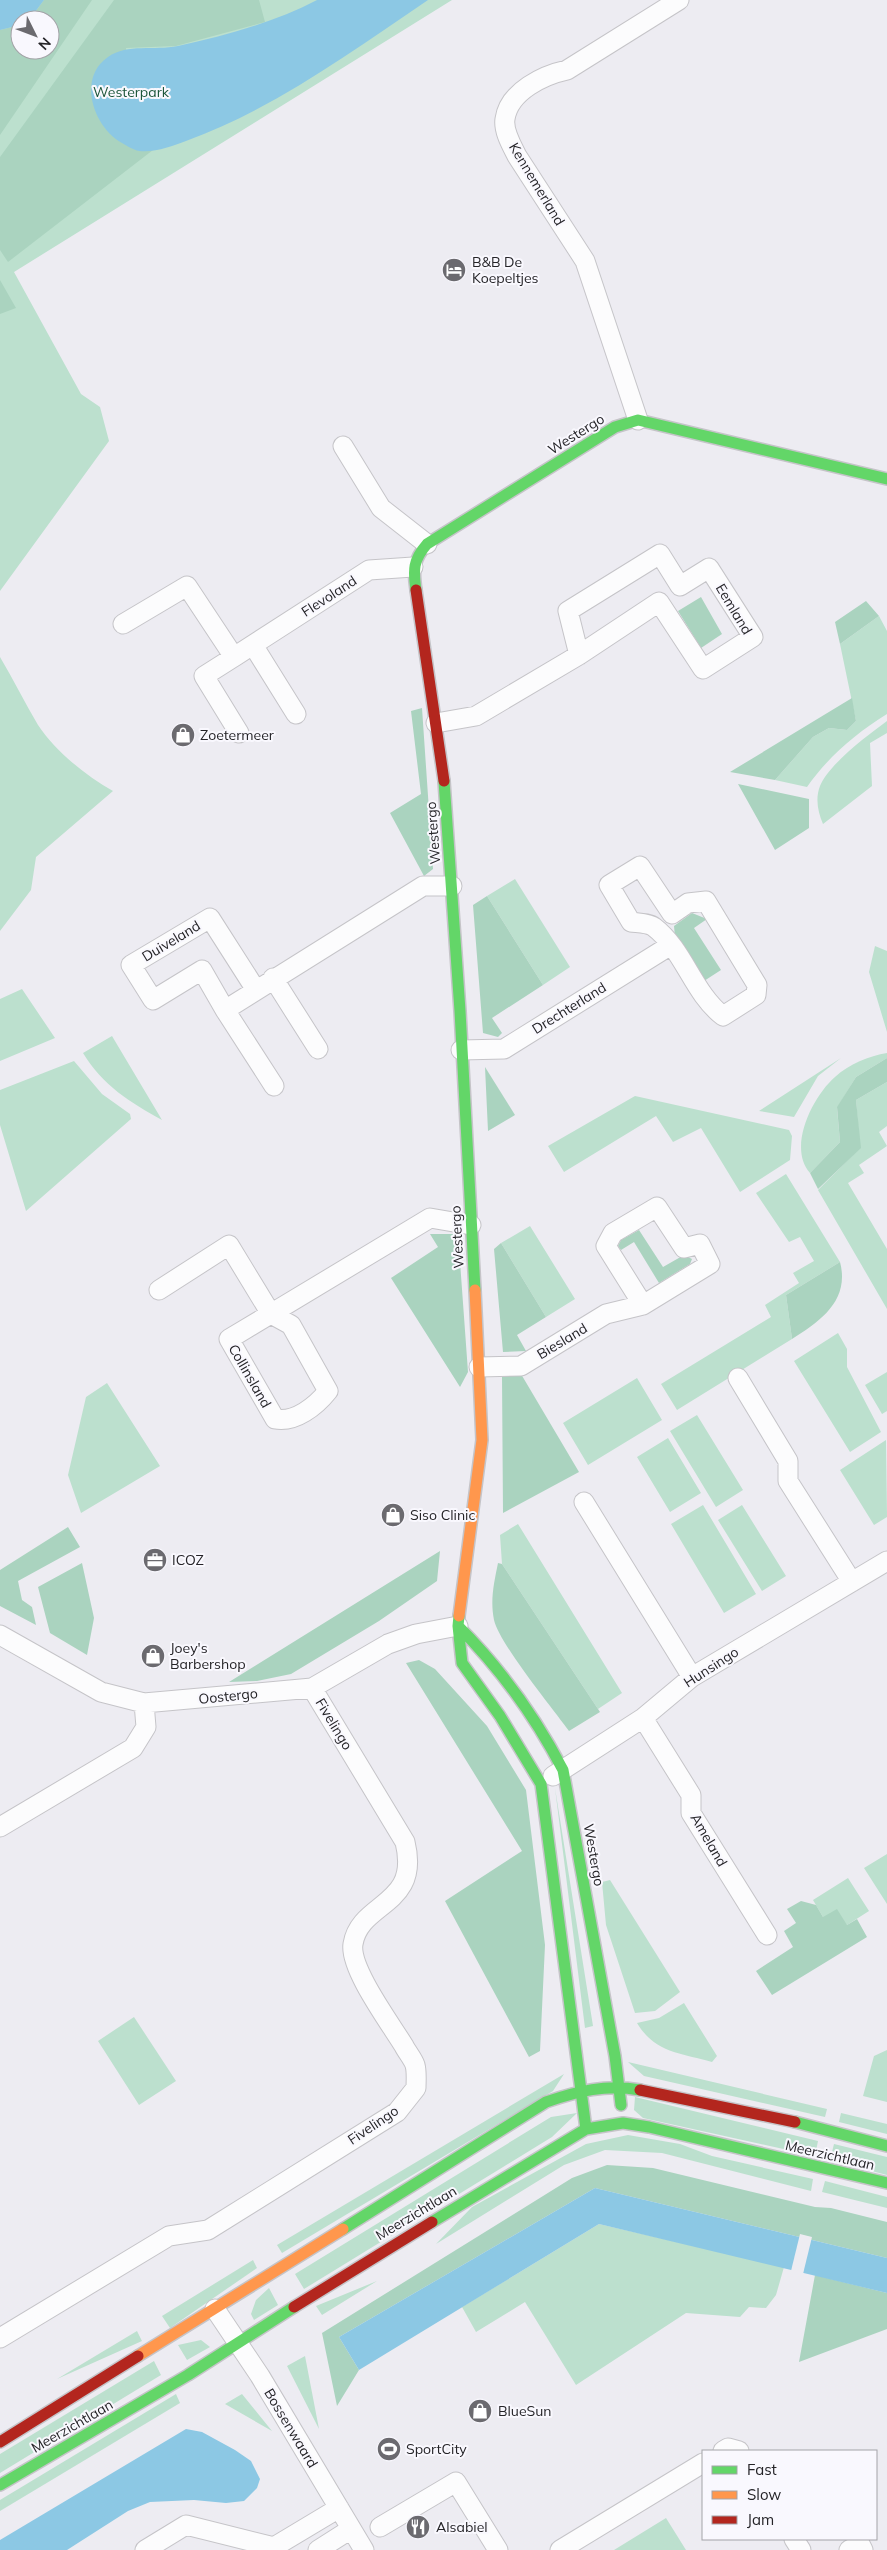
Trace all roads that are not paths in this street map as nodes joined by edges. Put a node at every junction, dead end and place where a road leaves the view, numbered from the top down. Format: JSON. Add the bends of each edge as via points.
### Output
{"nodes":[{"id":1,"x":679,"y":0,"type":"edge"},
{"id":2,"x":638,"y":420,"type":"junction"},
{"id":3,"x":343,"y":446,"type":"dead end"},
{"id":4,"x":887,"y":479,"type":"edge"},
{"id":5,"x":427,"y":544,"type":"junction"},
{"id":6,"x":413,"y":567,"type":"junction"},
{"id":7,"x":680,"y":586,"type":"junction"},
{"id":8,"x":660,"y":602,"type":"junction"},
{"id":9,"x":123,"y":624,"type":"dead end"},
{"id":10,"x":253,"y":645,"type":"junction"},
{"id":11,"x":578,"y":656,"type":"junction"},
{"id":12,"x":234,"y":657,"type":"junction"},
{"id":13,"x":296,"y":714,"type":"dead end"},
{"id":14,"x":436,"y":723,"type":"junction"},
{"id":15,"x":239,"y":734,"type":"dead end"},
{"id":16,"x":452,"y":886,"type":"junction"},
{"id":17,"x":672,"y":914,"type":"junction"},
{"id":18,"x":653,"y":926,"type":"junction"},
{"id":19,"x":671,"y":945,"type":"junction"},
{"id":20,"x":273,"y":978,"type":"junction"},
{"id":21,"x":256,"y":990,"type":"junction"},
{"id":22,"x":225,"y":1010,"type":"junction"},
{"id":23,"x":318,"y":1049,"type":"dead end"},
{"id":24,"x":461,"y":1050,"type":"junction"},
{"id":25,"x":274,"y":1086,"type":"dead end"},
{"id":26,"x":471,"y":1225,"type":"junction"},
{"id":27,"x":159,"y":1290,"type":"dead end"},
{"id":28,"x":643,"y":1305,"type":"junction"},
{"id":29,"x":271,"y":1314,"type":"junction"},
{"id":30,"x":479,"y":1367,"type":"junction"},
{"id":31,"x":738,"y":1378,"type":"dead end"},
{"id":32,"x":584,"y":1502,"type":"dead end"},
{"id":33,"x":887,"y":1561,"type":"edge"},
{"id":34,"x":852,"y":1582,"type":"junction"},
{"id":35,"x":458,"y":1626,"type":"junction"},
{"id":36,"x":0,"y":1635,"type":"edge"},
{"id":37,"x":692,"y":1677,"type":"junction"},
{"id":38,"x":312,"y":1688,"type":"junction"},
{"id":39,"x":144,"y":1703,"type":"junction"},
{"id":40,"x":643,"y":1718,"type":"junction"},
{"id":41,"x":563,"y":1770,"type":"junction"},
{"id":42,"x":541,"y":1784,"type":"junction"},
{"id":43,"x":0,"y":1827,"type":"edge"},
{"id":44,"x":767,"y":1935,"type":"dead end"},
{"id":45,"x":618,"y":2086,"type":"junction"},
{"id":46,"x":581,"y":2090,"type":"junction"},
{"id":47,"x":623,"y":2123,"type":"junction"},
{"id":48,"x":586,"y":2128,"type":"junction"},
{"id":49,"x":887,"y":2146,"type":"edge"},
{"id":50,"x":887,"y":2183,"type":"edge"},
{"id":51,"x":216,"y":2309,"type":"junction"},
{"id":52,"x":0,"y":2338,"type":"edge"},
{"id":53,"x":238,"y":2343,"type":"junction"},
{"id":54,"x":0,"y":2442,"type":"edge"},
{"id":55,"x":702,"y":2464,"type":"edge"},
{"id":56,"x":0,"y":2485,"type":"edge"},
{"id":57,"x":338,"y":2508,"type":"junction"},
{"id":58,"x":380,"y":2527,"type":"dead end"},
{"id":59,"x":351,"y":2529,"type":"junction"},
{"id":60,"x":145,"y":2550,"type":"edge"},
{"id":61,"x":318,"y":2550,"type":"edge"},
{"id":62,"x":364,"y":2550,"type":"edge"},
{"id":63,"x":498,"y":2550,"type":"edge"},
{"id":64,"x":560,"y":2550,"type":"edge"},
{"id":65,"x":850,"y":2550,"type":"edge"},
{"id":66,"x":863,"y":2550,"type":"edge"}],
"edges":[{"from":1,"to":2,"type":"street","name":"Kennemerland","via":[[567,70],[548,74],[528,86],[514,101],[505,118],[517,156],[585,261]]},
{"from":2,"to":4,"type":"street","name":"Westergo"},
{"from":2,"to":5,"type":"street","name":"Westergo","via":[[615,427]]},
{"from":3,"to":5,"type":"street","via":[[381,508]]},
{"from":5,"to":6,"type":"street","name":"Westergo"},
{"from":6,"to":10,"type":"street","name":"Flevoland","via":[[369,570]]},
{"from":6,"to":14,"type":"street","name":"Westergo"},
{"from":7,"to":8,"type":"street","name":"Eemland"},
{"from":7,"to":8,"type":"street","name":"Eemland","via":[[709,568],[753,637],[703,669]]},
{"from":7,"to":11,"type":"street","via":[[660,554],[568,611]]},
{"from":8,"to":11,"type":"street","name":"Eemland"},
{"from":9,"to":12,"type":"street","via":[[187,586]]},
{"from":10,"to":12,"type":"street","name":"Flevoland"},
{"from":10,"to":13,"type":"street"},
{"from":11,"to":14,"type":"street","name":"Eemland","via":[[476,716]]},
{"from":12,"to":15,"type":"street","name":"Flevoland","via":[[204,676]]},
{"from":14,"to":16,"type":"street","name":"Westergo"},
{"from":16,"to":20,"type":"street","via":[[422,886]]},
{"from":16,"to":24,"type":"street","name":"Westergo"},
{"from":17,"to":18,"type":"street"},
{"from":17,"to":18,"type":"street","via":[[640,866],[609,885],[631,922]]},
{"from":17,"to":19,"type":"street","via":[[688,903],[706,901],[757,985],[756,995],[723,1016],[710,1006]]},
{"from":18,"to":19,"type":"street"},
{"from":19,"to":24,"type":"street","name":"Drechterland","via":[[504,1049]]},
{"from":20,"to":21,"type":"street"},
{"from":20,"to":23,"type":"street"},
{"from":21,"to":22,"type":"street"},
{"from":21,"to":22,"type":"street","name":"Duiveland","via":[[210,918],[131,965],[153,1000],[202,970]]},
{"from":22,"to":25,"type":"street","name":"Duiveland"},
{"from":24,"to":26,"type":"street","name":"Westergo"},
{"from":26,"to":29,"type":"street","name":"Collinsland","via":[[430,1218]]},
{"from":26,"to":30,"type":"street","name":"Westergo"},
{"from":27,"to":29,"type":"street","name":"Collinsland","via":[[229,1245]]},
{"from":28,"to":28,"type":"street","name":"Biesland","via":[[710,1264],[700,1244],[684,1248],[656,1207],[613,1233],[606,1246]]},
{"from":28,"to":30,"type":"street","name":"Biesland","via":[[606,1314],[521,1366]]},
{"from":29,"to":29,"type":"street","name":"Collinsland","via":[[228,1339],[275,1419],[285,1421],[318,1404],[328,1391],[291,1325]]},
{"from":30,"to":35,"type":"street","name":"Westergo","via":[[482,1440]]},
{"from":31,"to":34,"type":"street","via":[[788,1461],[788,1481]]},
{"from":32,"to":37,"type":"street"},
{"from":33,"to":34,"type":"street","name":"Hunsingo"},
{"from":34,"to":37,"type":"street","name":"Hunsingo"},
{"from":35,"to":38,"type":"street","name":"Oostergo","via":[[416,1634],[388,1644]]},
{"from":35,"to":41,"type":"street","name":"Westergo","via":[[485,1652],[523,1702],[545,1734]]},
{"from":35,"to":42,"type":"street","name":"Westergo","via":[[462,1663],[500,1716]]},
{"from":36,"to":39,"type":"street","name":"Oostergo","via":[[101,1692]]},
{"from":37,"to":40,"type":"street","name":"Hunsingo"},
{"from":38,"to":39,"type":"street","name":"Oostergo"},
{"from":38,"to":52,"type":"street","name":"Fivelingo","via":[[405,1842],[410,1860],[406,1880],[390,1900],[362,1924],[353,1944],[358,1970],[415,2065],[416,2088],[397,2112],[208,2230],[169,2236]]},
{"from":39,"to":43,"type":"street","via":[[146,1727],[133,1748]]},
{"from":40,"to":41,"type":"street","name":"Hunsingo"},
{"from":40,"to":44,"type":"street","name":"Ameland","via":[[691,1795],[691,1813]]},
{"from":41,"to":42,"type":"street","name":"Hunsingo"},
{"from":41,"to":45,"type":"street","name":"Westergo"},
{"from":42,"to":46,"type":"street","name":"Westergo"},
{"from":45,"to":46,"type":"street","name":"Meerzichtlaan"},
{"from":45,"to":47,"type":"street","name":"Westergo"},
{"from":45,"to":49,"type":"street","name":"Meerzichtlaan","via":[[801,2123]]},
{"from":46,"to":48,"type":"street","name":"Westergo"},
{"from":46,"to":51,"type":"street","name":"Meerzichtlaan","via":[[546,2102]]},
{"from":47,"to":48,"type":"street","name":"Meerzichtlaan"},
{"from":47,"to":50,"type":"street","name":"Meerzichtlaan"},
{"from":48,"to":53,"type":"street","name":"Meerzichtlaan"},
{"from":51,"to":53,"type":"street","name":"Bossenwaard"},
{"from":51,"to":54,"type":"street","name":"Meerzichtlaan"},
{"from":53,"to":56,"type":"street","name":"Meerzichtlaan"},
{"from":53,"to":57,"type":"street","name":"Bossenwaard"},
{"from":55,"to":64,"type":"street"},
{"from":57,"to":59,"type":"street","name":"Bossenwaard"},
{"from":57,"to":60,"type":"street","via":[[274,2547],[186,2525]]},
{"from":58,"to":63,"type":"street","via":[[456,2482]]},
{"from":59,"to":61,"type":"street"},
{"from":59,"to":62,"type":"street","name":"Bossenwaard"},
{"from":65,"to":66,"type":"street","via":[[860,2544]]}]}
